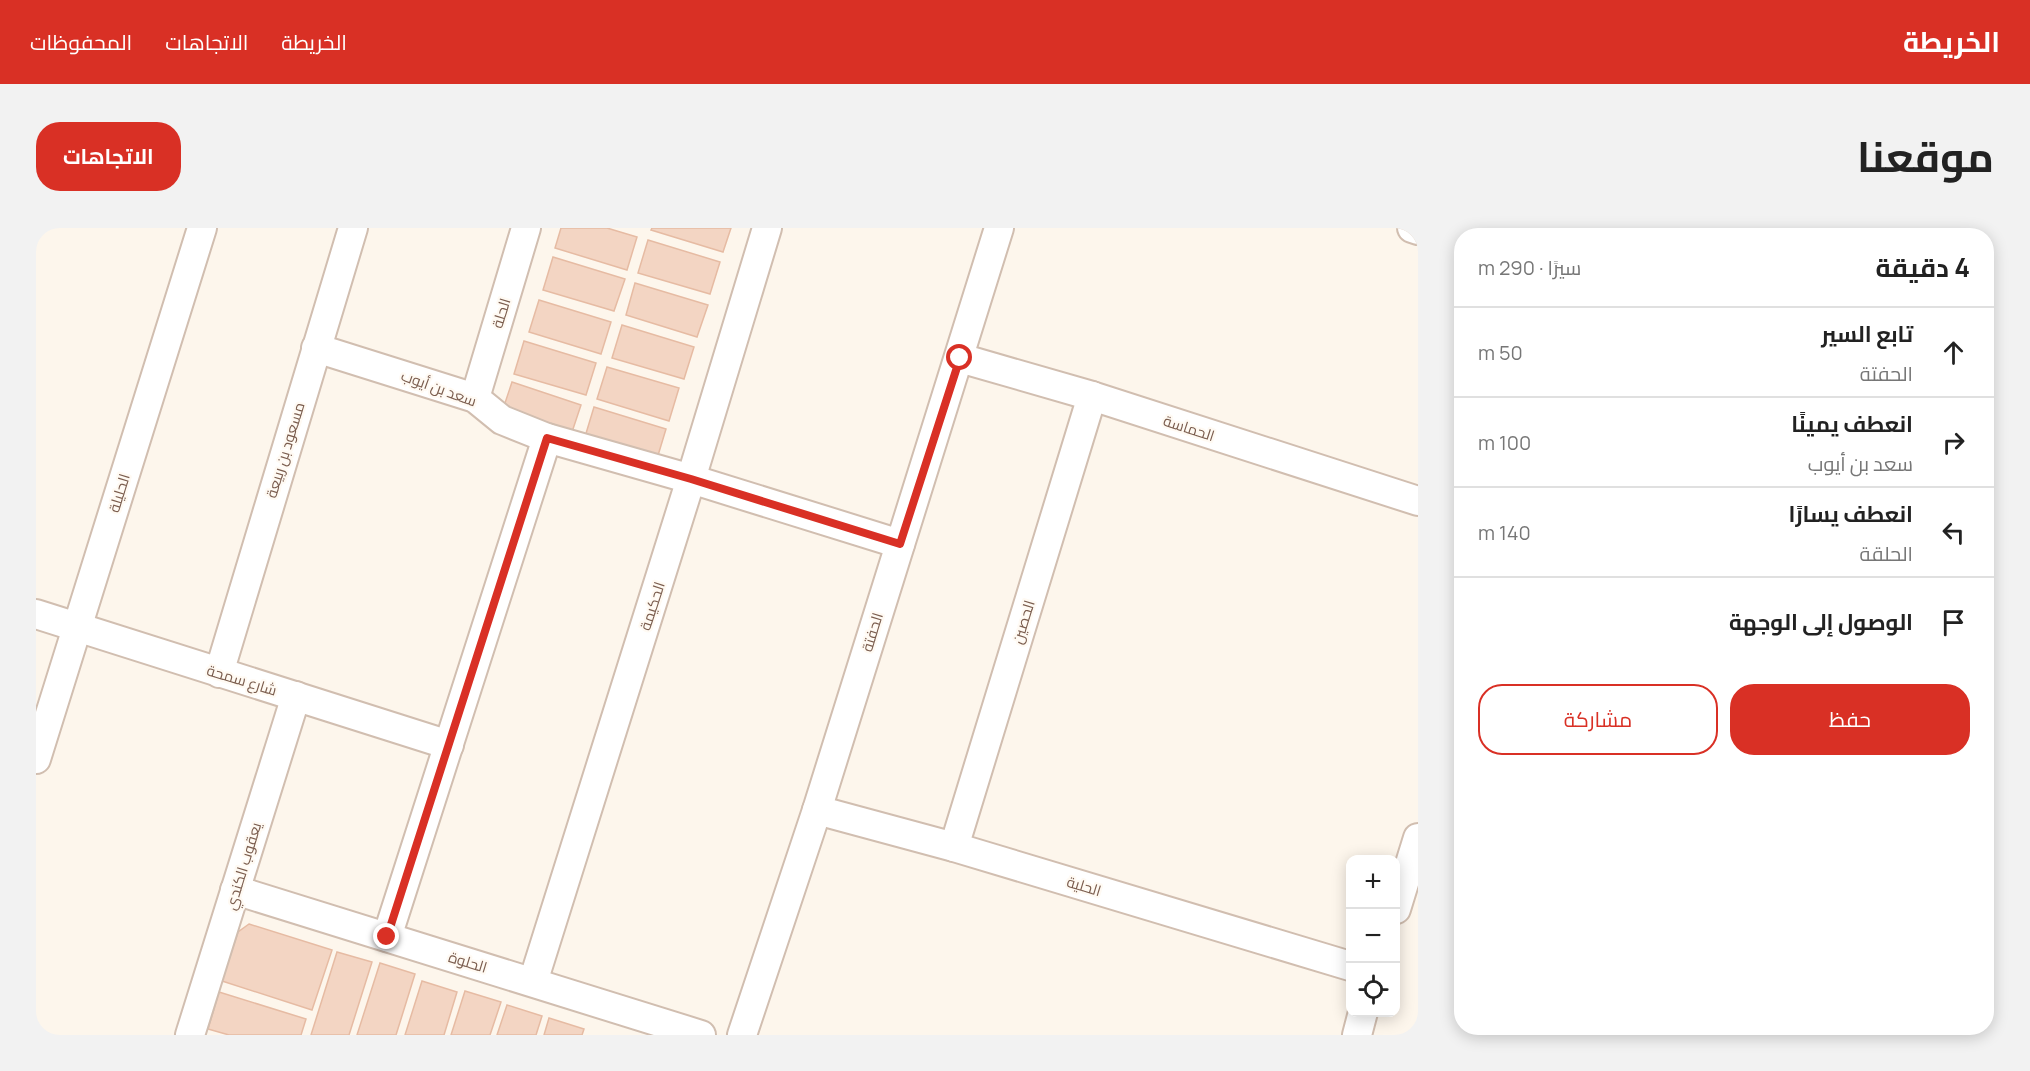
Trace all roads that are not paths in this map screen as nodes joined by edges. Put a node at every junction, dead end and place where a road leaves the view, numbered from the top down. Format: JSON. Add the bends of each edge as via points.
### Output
{"nodes":[{"id":1,"x":202,"y":228,"type":"edge"},
{"id":2,"x":353,"y":228,"type":"edge"},
{"id":3,"x":526,"y":228,"type":"edge"},
{"id":4,"x":767,"y":228,"type":"edge"},
{"id":5,"x":999,"y":228,"type":"edge"},
{"id":6,"x":1412,"y":228,"type":"edge"},
{"id":7,"x":1418,"y":230,"type":"edge"},
{"id":8,"x":316,"y":348,"type":"junction"},
{"id":9,"x":960,"y":358,"type":"junction"},
{"id":10,"x":1092,"y":396,"type":"junction"},
{"id":11,"x":475,"y":398,"type":"junction"},
{"id":12,"x":547,"y":438,"type":"junction"},
{"id":13,"x":691,"y":479,"type":"junction"},
{"id":14,"x":1418,"y":501,"type":"edge"},
{"id":15,"x":900,"y":544,"type":"junction"},
{"id":16,"x":36,"y":614,"type":"edge"},
{"id":17,"x":77,"y":627,"type":"junction"},
{"id":18,"x":219,"y":673,"type":"junction"},
{"id":19,"x":296,"y":696,"type":"junction"},
{"id":20,"x":449,"y":745,"type":"junction"},
{"id":21,"x":36,"y":759,"type":"edge"},
{"id":22,"x":817,"y":810,"type":"junction"},
{"id":23,"x":1418,"y":838,"type":"edge"},
{"id":24,"x":954,"y":847,"type":"junction"},
{"id":25,"x":236,"y":890,"type":"junction"},
{"id":26,"x":1400,"y":894,"type":"edge"},
{"id":27,"x":387,"y":937,"type":"junction"},
{"id":28,"x":1346,"y":965,"type":"edge"},
{"id":29,"x":533,"y":982,"type":"junction"},
{"id":30,"x":1362,"y":1017,"type":"edge"},
{"id":31,"x":190,"y":1035,"type":"edge"},
{"id":32,"x":701,"y":1035,"type":"edge"},
{"id":33,"x":742,"y":1035,"type":"edge"},
{"id":34,"x":1357,"y":1035,"type":"edge"}],
"edges":[{"from":1,"to":17,"type":"street","name":"الحليلة"},
{"from":2,"to":8,"type":"street","name":"مسعود بن ربيعة"},
{"from":3,"to":11,"type":"street","name":"الحلة"},
{"from":4,"to":13,"type":"street","name":"الحكيمة"},
{"from":5,"to":9,"type":"street","name":"الحفتة"},
{"from":6,"to":7,"type":"street"},
{"from":8,"to":11,"type":"street","name":"سعد بن أيوب"},
{"from":8,"to":18,"type":"street","name":"مسعود بن ربيعة"},
{"from":9,"to":10,"type":"street","name":"الحماسة"},
{"from":9,"to":15,"type":"street","name":"الحفتة"},
{"from":10,"to":14,"type":"street","name":"الحماسة"},
{"from":10,"to":24,"type":"street","name":"الحصين"},
{"from":11,"to":12,"type":"street","name":"سعد بن أيوب","via":[[502,420]]},
{"from":12,"to":13,"type":"street","name":"سعد بن أيوب"},
{"from":12,"to":20,"type":"street"},
{"from":13,"to":15,"type":"street","name":"سعد بن أيوب"},
{"from":13,"to":29,"type":"street","name":"الحكيمة"},
{"from":15,"to":22,"type":"street","name":"الحفتة"},
{"from":16,"to":17,"type":"street","name":"شارع سمحة"},
{"from":17,"to":18,"type":"street","name":"شارع سمحة"},
{"from":17,"to":21,"type":"street","name":"الحليلة"},
{"from":18,"to":19,"type":"street","name":"شارع سمحة"},
{"from":19,"to":20,"type":"street","name":"شارع سمحة"},
{"from":19,"to":25,"type":"street","name":"يعقوب الكندي"},
{"from":20,"to":27,"type":"street"},
{"from":22,"to":24,"type":"street","name":"الحلية"},
{"from":22,"to":33,"type":"street","name":"الحفتة"},
{"from":23,"to":26,"type":"street"},
{"from":24,"to":28,"type":"street","name":"الحلية"},
{"from":25,"to":27,"type":"street","name":"الحلوة"},
{"from":25,"to":31,"type":"street","name":"يعقوب الكندي"},
{"from":27,"to":29,"type":"street","name":"الحلوة"},
{"from":29,"to":32,"type":"street","name":"الحلوة"},
{"from":30,"to":34,"type":"street"}]}
